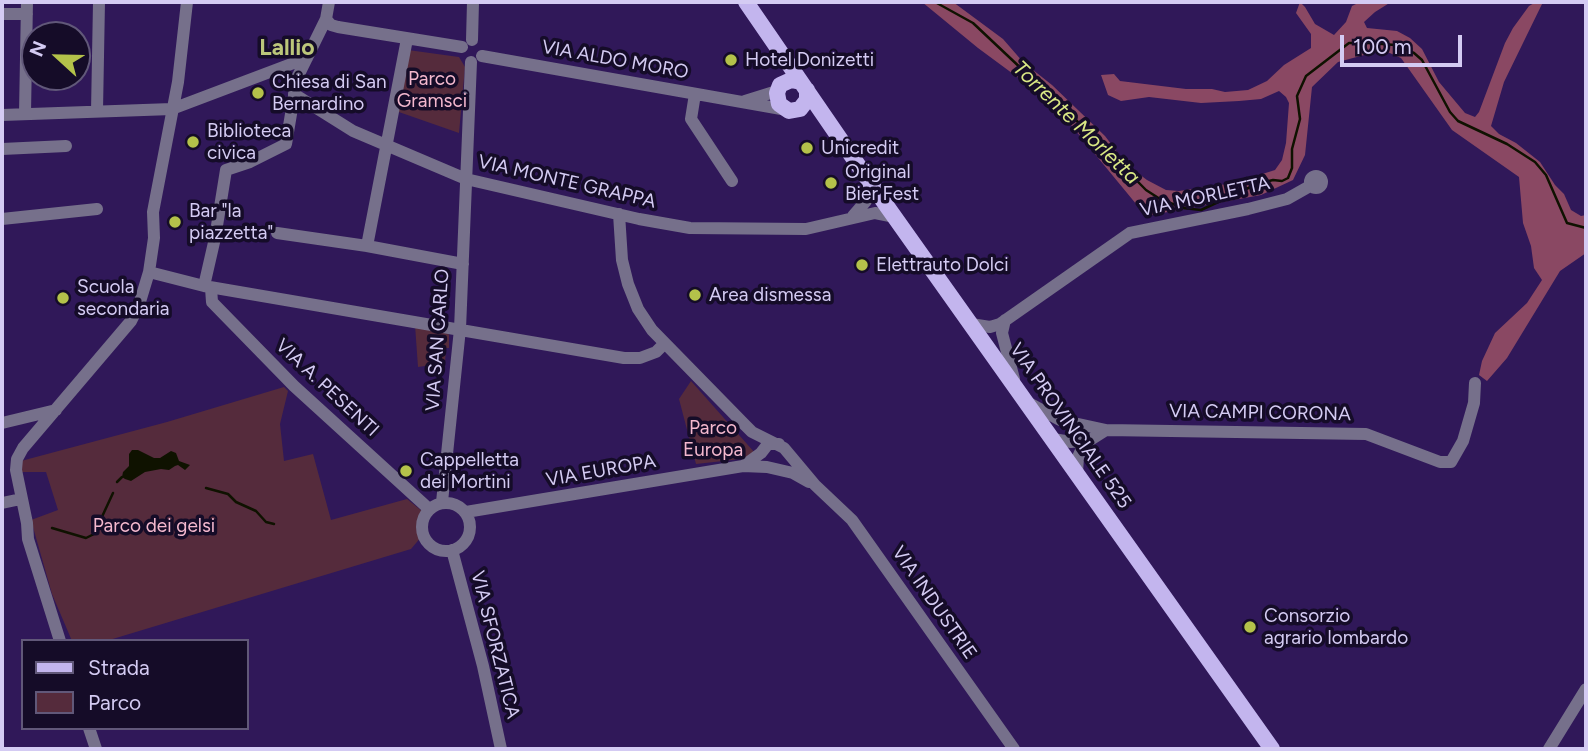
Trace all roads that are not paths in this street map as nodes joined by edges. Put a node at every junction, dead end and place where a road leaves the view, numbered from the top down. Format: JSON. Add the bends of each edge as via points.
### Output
{"nodes":[{"id":1,"x":99,"y":2,"type":"edge"},
{"id":2,"x":187,"y":2,"type":"edge"},
{"id":3,"x":329,"y":2,"type":"edge"},
{"id":4,"x":473,"y":2,"type":"edge"},
{"id":5,"x":746,"y":2,"type":"edge"},
{"id":6,"x":27,"y":8,"type":"edge"},
{"id":7,"x":2,"y":14,"type":"edge"},
{"id":8,"x":326,"y":19,"type":"junction"},
{"id":9,"x":407,"y":39,"type":"junction"},
{"id":10,"x":467,"y":44,"type":"junction"},
{"id":11,"x":782,"y":52,"type":"junction"},
{"id":12,"x":307,"y":58,"type":"junction"},
{"id":13,"x":476,"y":59,"type":"junction"},
{"id":14,"x":804,"y":86,"type":"junction"},
{"id":15,"x":779,"y":87,"type":"junction"},
{"id":16,"x":294,"y":94,"type":"junction"},
{"id":17,"x":695,"y":94,"type":"junction"},
{"id":18,"x":741,"y":102,"type":"junction"},
{"id":19,"x":172,"y":109,"type":"junction"},
{"id":20,"x":790,"y":110,"type":"junction"},
{"id":21,"x":97,"y":111,"type":"junction"},
{"id":22,"x":25,"y":113,"type":"junction"},
{"id":23,"x":2,"y":115,"type":"edge"},
{"id":24,"x":833,"y":128,"type":"junction"},
{"id":25,"x":385,"y":145,"type":"junction"},
{"id":26,"x":66,"y":146,"type":"dead end"},
{"id":27,"x":2,"y":149,"type":"edge"},
{"id":28,"x":466,"y":179,"type":"junction"},
{"id":29,"x":732,"y":181,"type":"dead end"},
{"id":30,"x":869,"y":181,"type":"junction"},
{"id":31,"x":1311,"y":186,"type":"dead end"},
{"id":32,"x":97,"y":209,"type":"dead end"},
{"id":33,"x":619,"y":214,"type":"junction"},
{"id":34,"x":895,"y":217,"type":"junction"},
{"id":35,"x":849,"y":218,"type":"junction"},
{"id":36,"x":2,"y":219,"type":"edge"},
{"id":37,"x":639,"y":219,"type":"junction"},
{"id":38,"x":276,"y":233,"type":"dead end"},
{"id":39,"x":367,"y":246,"type":"junction"},
{"id":40,"x":622,"y":246,"type":"junction"},
{"id":41,"x":463,"y":264,"type":"junction"},
{"id":42,"x":149,"y":272,"type":"junction"},
{"id":43,"x":207,"y":287,"type":"junction"},
{"id":44,"x":1002,"y":322,"type":"junction"},
{"id":45,"x":971,"y":324,"type":"junction"},
{"id":46,"x":460,"y":328,"type":"junction"},
{"id":47,"x":664,"y":344,"type":"junction"},
{"id":48,"x":991,"y":351,"type":"junction"},
{"id":49,"x":1475,"y":383,"type":"dead end"},
{"id":50,"x":1016,"y":386,"type":"junction"},
{"id":51,"x":1027,"y":402,"type":"junction"},
{"id":52,"x":56,"y":410,"type":"junction"},
{"id":53,"x":2,"y":423,"type":"edge"},
{"id":54,"x":1078,"y":424,"type":"junction"},
{"id":55,"x":1106,"y":430,"type":"junction"},
{"id":56,"x":752,"y":432,"type":"junction"},
{"id":57,"x":1053,"y":439,"type":"junction"},
{"id":58,"x":1087,"y":440,"type":"junction"},
{"id":59,"x":781,"y":446,"type":"junction"},
{"id":60,"x":762,"y":452,"type":"junction"},
{"id":61,"x":743,"y":466,"type":"junction"},
{"id":62,"x":771,"y":467,"type":"junction"},
{"id":63,"x":1077,"y":473,"type":"junction"},
{"id":64,"x":815,"y":485,"type":"junction"},
{"id":65,"x":21,"y":499,"type":"junction"},
{"id":66,"x":442,"y":502,"type":"junction"},
{"id":67,"x":2,"y":503,"type":"edge"},
{"id":68,"x":429,"y":509,"type":"junction"},
{"id":69,"x":466,"y":512,"type":"junction"},
{"id":70,"x":452,"y":550,"type":"junction"},
{"id":71,"x":59,"y":639,"type":"edge"},
{"id":72,"x":1586,"y":689,"type":"edge"},
{"id":73,"x":90,"y":730,"type":"edge"},
{"id":74,"x":96,"y":749,"type":"edge"},
{"id":75,"x":501,"y":749,"type":"edge"},
{"id":76,"x":1014,"y":749,"type":"edge"},
{"id":77,"x":1272,"y":749,"type":"edge"},
{"id":78,"x":1549,"y":749,"type":"edge"}],
"edges":[{"from":1,"to":21,"type":"street"},
{"from":2,"to":19,"type":"street"},
{"from":3,"to":8,"type":"street"},
{"from":4,"to":10,"type":"street"},
{"from":5,"to":11,"type":"main road","name":"VIA PROVINCIALE 525"},
{"from":6,"to":7,"type":"street"},
{"from":6,"to":22,"type":"street"},
{"from":8,"to":9,"type":"street","via":[[338,27]]},
{"from":8,"to":12,"type":"street"},
{"from":9,"to":10,"type":"street"},
{"from":9,"to":25,"type":"street"},
{"from":10,"to":13,"type":"street","via":[[462,54],[465,59]]},
{"from":11,"to":14,"type":"main road","name":"VIA PROVINCIALE 525"},
{"from":11,"to":15,"type":"main road","via":[[784,70]]},
{"from":12,"to":16,"type":"street"},
{"from":12,"to":19,"type":"street"},
{"from":13,"to":17,"type":"street","name":"VIA ALDO MORO"},
{"from":13,"to":28,"type":"street","name":"VIA SAN CARLO"},
{"from":14,"to":15,"type":"main road","via":[[791,79]]},
{"from":14,"to":20,"type":"main road","via":[[806,103]]},
{"from":14,"to":24,"type":"main road","name":"VIA PROVINCIALE 525"},
{"from":15,"to":18,"type":"street","name":"VIA ALDO MORO"},
{"from":15,"to":20,"type":"main road","via":[[778,103]]},
{"from":16,"to":25,"type":"street","name":"VIA MONTE GRAPPA"},
{"from":16,"to":43,"type":"street","via":[[286,144],[226,170]]},
{"from":17,"to":18,"type":"street","name":"VIA ALDO MORO"},
{"from":17,"to":29,"type":"street","via":[[691,119]]},
{"from":18,"to":20,"type":"street","name":"VIA ALDO MORO"},
{"from":19,"to":21,"type":"street"},
{"from":19,"to":42,"type":"street","via":[[153,212]]},
{"from":20,"to":24,"type":"main road"},
{"from":21,"to":22,"type":"street"},
{"from":22,"to":23,"type":"street"},
{"from":24,"to":30,"type":"main road","name":"VIA PROVINCIALE 525"},
{"from":25,"to":28,"type":"street","name":"VIA MONTE GRAPPA"},
{"from":25,"to":39,"type":"street"},
{"from":26,"to":27,"type":"street"},
{"from":28,"to":33,"type":"street","name":"VIA MONTE GRAPPA"},
{"from":28,"to":41,"type":"street","name":"VIA SAN CARLO"},
{"from":30,"to":34,"type":"main road","name":"VIA PROVINCIALE 525"},
{"from":30,"to":35,"type":"street","via":[[866,201]]},
{"from":31,"to":44,"type":"street","name":"VIA MORLETTA","via":[[1287,199],[1130,233]]},
{"from":32,"to":36,"type":"street"},
{"from":33,"to":37,"type":"street","name":"VIA MONTE GRAPPA"},
{"from":33,"to":40,"type":"street","name":"VIA INDUSTRIE"},
{"from":34,"to":35,"type":"street","via":[[875,213]]},
{"from":34,"to":45,"type":"main road","name":"VIA PROVINCIALE 525"},
{"from":35,"to":37,"type":"street","name":"VIA MONTE GRAPPA","via":[[806,229],[690,228]]},
{"from":37,"to":40,"type":"street"},
{"from":38,"to":39,"type":"street"},
{"from":39,"to":41,"type":"street"},
{"from":40,"to":47,"type":"street","name":"VIA INDUSTRIE","via":[[638,309]]},
{"from":41,"to":46,"type":"street","name":"VIA SAN CARLO"},
{"from":42,"to":43,"type":"street"},
{"from":42,"to":52,"type":"street","via":[[131,321]]},
{"from":43,"to":46,"type":"street"},
{"from":43,"to":68,"type":"street","name":"VIA A. PESENTI","via":[[212,302],[294,386]]},
{"from":44,"to":45,"type":"street","via":[[990,327]]},
{"from":44,"to":48,"type":"street","via":[[993,334]]},
{"from":44,"to":50,"type":"street"},
{"from":45,"to":48,"type":"main road","name":"VIA PROVINCIALE 525"},
{"from":46,"to":47,"type":"street","via":[[624,358],[639,358]]},
{"from":46,"to":66,"type":"street","name":"VIA SAN CARLO"},
{"from":47,"to":56,"type":"street","name":"VIA INDUSTRIE"},
{"from":48,"to":50,"type":"main road","name":"VIA PROVINCIALE 525"},
{"from":49,"to":55,"type":"street","name":"VIA CAMPI CORONA","via":[[1463,441],[1451,462],[1366,434]]},
{"from":50,"to":51,"type":"main road","name":"VIA PROVINCIALE 525"},
{"from":51,"to":54,"type":"street","name":"VIA CAMPI CORONA"},
{"from":51,"to":57,"type":"main road","name":"VIA PROVINCIALE 525"},
{"from":52,"to":53,"type":"street"},
{"from":52,"to":65,"type":"street","via":[[17,459]]},
{"from":54,"to":55,"type":"street","name":"VIA CAMPI CORONA"},
{"from":54,"to":57,"type":"street"},
{"from":55,"to":58,"type":"street","name":"VIA CAMPI CORONA"},
{"from":56,"to":59,"type":"street","name":"VIA INDUSTRIE"},
{"from":56,"to":60,"type":"street","name":"VIA INDUSTRIE"},
{"from":57,"to":58,"type":"street","name":"VIA CAMPI CORONA"},
{"from":57,"to":63,"type":"main road","name":"VIA PROVINCIALE 525"},
{"from":58,"to":63,"type":"street","via":[[1079,453]]},
{"from":59,"to":60,"type":"street","via":[[768,444]]},
{"from":59,"to":62,"type":"street","via":[[784,462]]},
{"from":59,"to":64,"type":"street","name":"VIA INDUSTRIE"},
{"from":60,"to":61,"type":"street","name":"VIA EUROPA"},
{"from":60,"to":62,"type":"street","name":"VIA INDUSTRIE","via":[[762,460]]},
{"from":61,"to":62,"type":"street","name":"VIA EUROPA"},
{"from":61,"to":69,"type":"street","name":"VIA EUROPA"},
{"from":62,"to":64,"type":"street","name":"VIA INDUSTRIE"},
{"from":63,"to":77,"type":"main road","name":"VIA PROVINCIALE 525"},
{"from":64,"to":76,"type":"street","name":"VIA INDUSTRIE","via":[[852,520]]},
{"from":65,"to":67,"type":"street"},
{"from":65,"to":71,"type":"street","via":[[28,539]]},
{"from":66,"to":68,"type":"street"},
{"from":66,"to":69,"type":"street"},
{"from":68,"to":70,"type":"street","via":[[422,526],[427,542],[438,550]]},
{"from":69,"to":70,"type":"street","via":[[469,534]]},
{"from":70,"to":75,"type":"street","name":"VIA SFORZATICA"},
{"from":72,"to":78,"type":"street"},
{"from":73,"to":74,"type":"street"}]}
